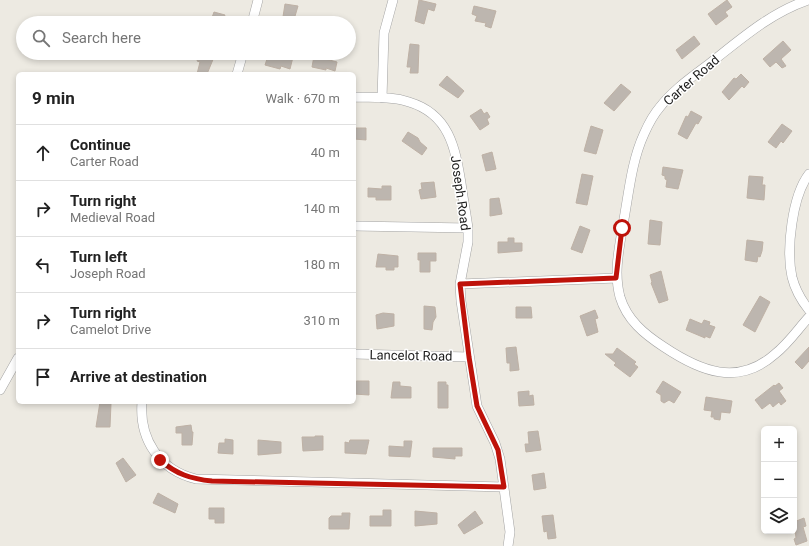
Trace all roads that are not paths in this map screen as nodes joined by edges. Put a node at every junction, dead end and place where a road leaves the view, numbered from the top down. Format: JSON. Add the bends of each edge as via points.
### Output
{"nodes":[{"id":1,"x":258,"y":0,"type":"edge"},
{"id":2,"x":393,"y":0,"type":"edge"},
{"id":3,"x":808,"y":0,"type":"edge"},
{"id":4,"x":254,"y":16,"type":"edge"},
{"id":5,"x":241,"y":60,"type":"edge"},
{"id":6,"x":238,"y":72,"type":"edge"},
{"id":7,"x":356,"y":97,"type":"edge"},
{"id":8,"x":382,"y":98,"type":"junction"},
{"id":9,"x":809,"y":174,"type":"edge"},
{"id":10,"x":356,"y":226,"type":"edge"},
{"id":11,"x":468,"y":228,"type":"junction"},
{"id":12,"x":616,"y":278,"type":"junction"},
{"id":13,"x":460,"y":284,"type":"junction"},
{"id":14,"x":809,"y":310,"type":"edge"},
{"id":15,"x":809,"y":317,"type":"edge"},
{"id":16,"x":356,"y":354,"type":"edge"},
{"id":17,"x":469,"y":357,"type":"junction"},
{"id":18,"x":16,"y":362,"type":"edge"},
{"id":19,"x":0,"y":390,"type":"edge"},
{"id":20,"x":142,"y":404,"type":"edge"},
{"id":21,"x":504,"y":487,"type":"junction"},
{"id":22,"x":508,"y":546,"type":"edge"}],
"edges":[{"from":1,"to":4,"type":"street"},
{"from":2,"to":8,"type":"street","via":[[384,33]]},
{"from":3,"to":12,"type":"street","name":"Carter Road","via":[[780,11],[761,23],[687,81],[659,107],[643,135],[634,166]]},
{"from":5,"to":6,"type":"street"},
{"from":7,"to":8,"type":"street","name":"Joseph Road"},
{"from":8,"to":11,"type":"street","name":"Joseph Road","via":[[402,100],[421,106],[444,126],[455,149]]},
{"from":9,"to":14,"type":"street","via":[[795,205],[790,261],[795,284]]},
{"from":10,"to":11,"type":"street"},
{"from":11,"to":13,"type":"street","name":"Joseph Road"},
{"from":12,"to":13,"type":"street"},
{"from":12,"to":15,"type":"street","name":"Carter Road","via":[[627,314],[641,331],[686,362],[710,371],[736,372],[761,364],[776,354]]},
{"from":13,"to":17,"type":"street","name":"Joseph Road"},
{"from":16,"to":17,"type":"street","name":"Lancelot Road"},
{"from":17,"to":21,"type":"street","name":"Joseph Road","via":[[477,406],[498,450]]},
{"from":18,"to":19,"type":"street"},
{"from":20,"to":21,"type":"street","via":[[143,426],[155,454],[172,470],[196,479]]},
{"from":21,"to":22,"type":"street","name":"Joseph Road","via":[[510,532]]}]}
